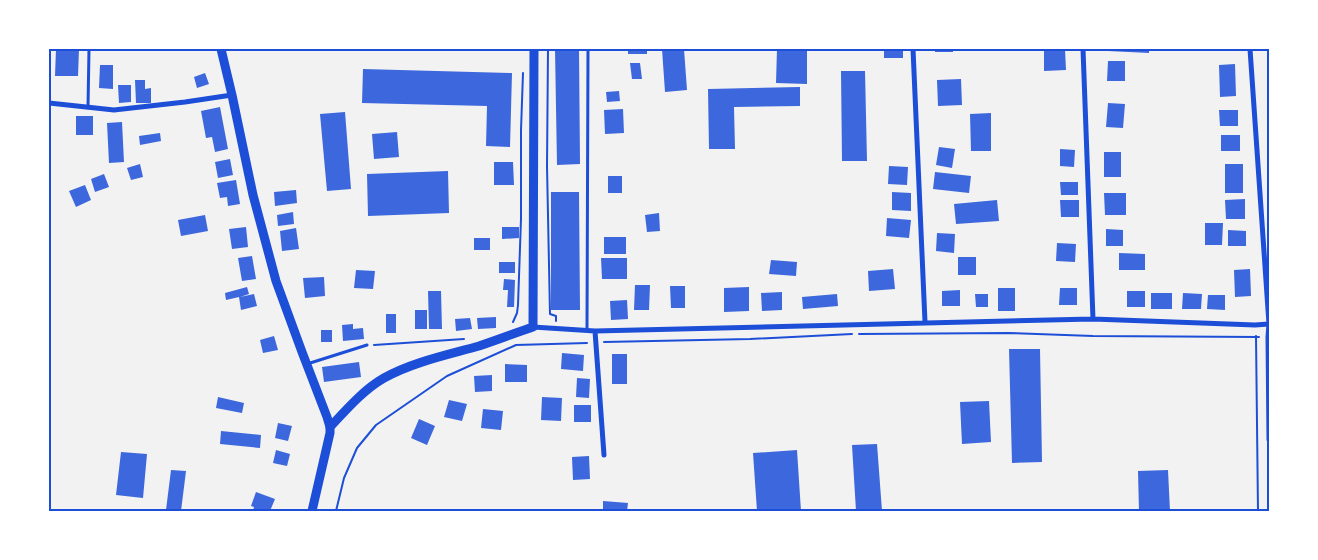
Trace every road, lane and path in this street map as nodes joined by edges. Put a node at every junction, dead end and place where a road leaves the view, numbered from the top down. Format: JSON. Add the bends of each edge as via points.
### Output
{"nodes":[{"id":1,"x":89,"y":49,"type":"edge"},
{"id":2,"x":221,"y":49,"type":"edge"},
{"id":3,"x":534,"y":49,"type":"edge"},
{"id":4,"x":548,"y":49,"type":"edge"},
{"id":5,"x":588,"y":49,"type":"edge"},
{"id":6,"x":913,"y":49,"type":"edge"},
{"id":7,"x":1083,"y":49,"type":"edge"},
{"id":8,"x":1250,"y":49,"type":"edge"},
{"id":9,"x":524,"y":67,"type":"dead end"},
{"id":10,"x":232,"y":95,"type":"junction"},
{"id":11,"x":49,"y":103,"type":"edge"},
{"id":12,"x":88,"y":107,"type":"junction"},
{"id":13,"x":1093,"y":319,"type":"junction"},
{"id":14,"x":924,"y":322,"type":"junction"},
{"id":15,"x":512,"y":323,"type":"dead end"},
{"id":16,"x":1269,"y":324,"type":"edge"},
{"id":17,"x":1255,"y":325,"type":"junction"},
{"id":18,"x":533,"y":327,"type":"junction"},
{"id":19,"x":557,"y":328,"type":"junction"},
{"id":20,"x":587,"y":330,"type":"junction"},
{"id":21,"x":595,"y":331,"type":"junction"},
{"id":22,"x":1256,"y":337,"type":"junction"},
{"id":23,"x":1268,"y":337,"type":"junction"},
{"id":24,"x":467,"y":338,"type":"dead end"},
{"id":25,"x":595,"y":343,"type":"junction"},
{"id":26,"x":367,"y":345,"type":"joint"},
{"id":27,"x":306,"y":364,"type":"junction"},
{"id":28,"x":330,"y":427,"type":"junction"},
{"id":29,"x":1269,"y":440,"type":"edge"},
{"id":30,"x":604,"y":455,"type":"dead end"},
{"id":31,"x":312,"y":511,"type":"edge"},
{"id":32,"x":336,"y":511,"type":"edge"},
{"id":33,"x":1258,"y":511,"type":"edge"}],
"edges":[{"from":1,"to":12,"type":"lane"},
{"from":2,"to":10,"type":"street"},
{"from":3,"to":18,"type":"street"},
{"from":4,"to":19,"type":"path","via":[[550,314],[556,316]]},
{"from":5,"to":20,"type":"lane"},
{"from":6,"to":14,"type":"street"},
{"from":7,"to":13,"type":"street"},
{"from":8,"to":16,"type":"street"},
{"from":9,"to":15,"type":"path","via":[[518,306]]},
{"from":10,"to":12,"type":"street","via":[[114,110]]},
{"from":10,"to":27,"type":"street","via":[[253,195],[276,281]]},
{"from":11,"to":12,"type":"street"},
{"from":13,"to":14,"type":"street"},
{"from":13,"to":17,"type":"street"},
{"from":14,"to":21,"type":"street"},
{"from":16,"to":17,"type":"street"},
{"from":16,"to":23,"type":"street"},
{"from":17,"to":22,"type":"path"},
{"from":18,"to":19,"type":"street"},
{"from":18,"to":28,"type":"street","via":[[401,370],[366,392]]},
{"from":19,"to":20,"type":"street"},
{"from":20,"to":21,"type":"street"},
{"from":21,"to":25,"type":"street"},
{"from":22,"to":23,"type":"path"},
{"from":22,"to":25,"type":"path","via":[[863,334]]},
{"from":22,"to":33,"type":"path"},
{"from":23,"to":29,"type":"street"},
{"from":24,"to":26,"type":"path"},
{"from":25,"to":30,"type":"street"},
{"from":25,"to":32,"type":"path","via":[[516,345],[447,376],[376,425],[357,448],[344,478]]},
{"from":26,"to":27,"type":"lane"},
{"from":27,"to":28,"type":"street"},
{"from":28,"to":31,"type":"street"}]}
